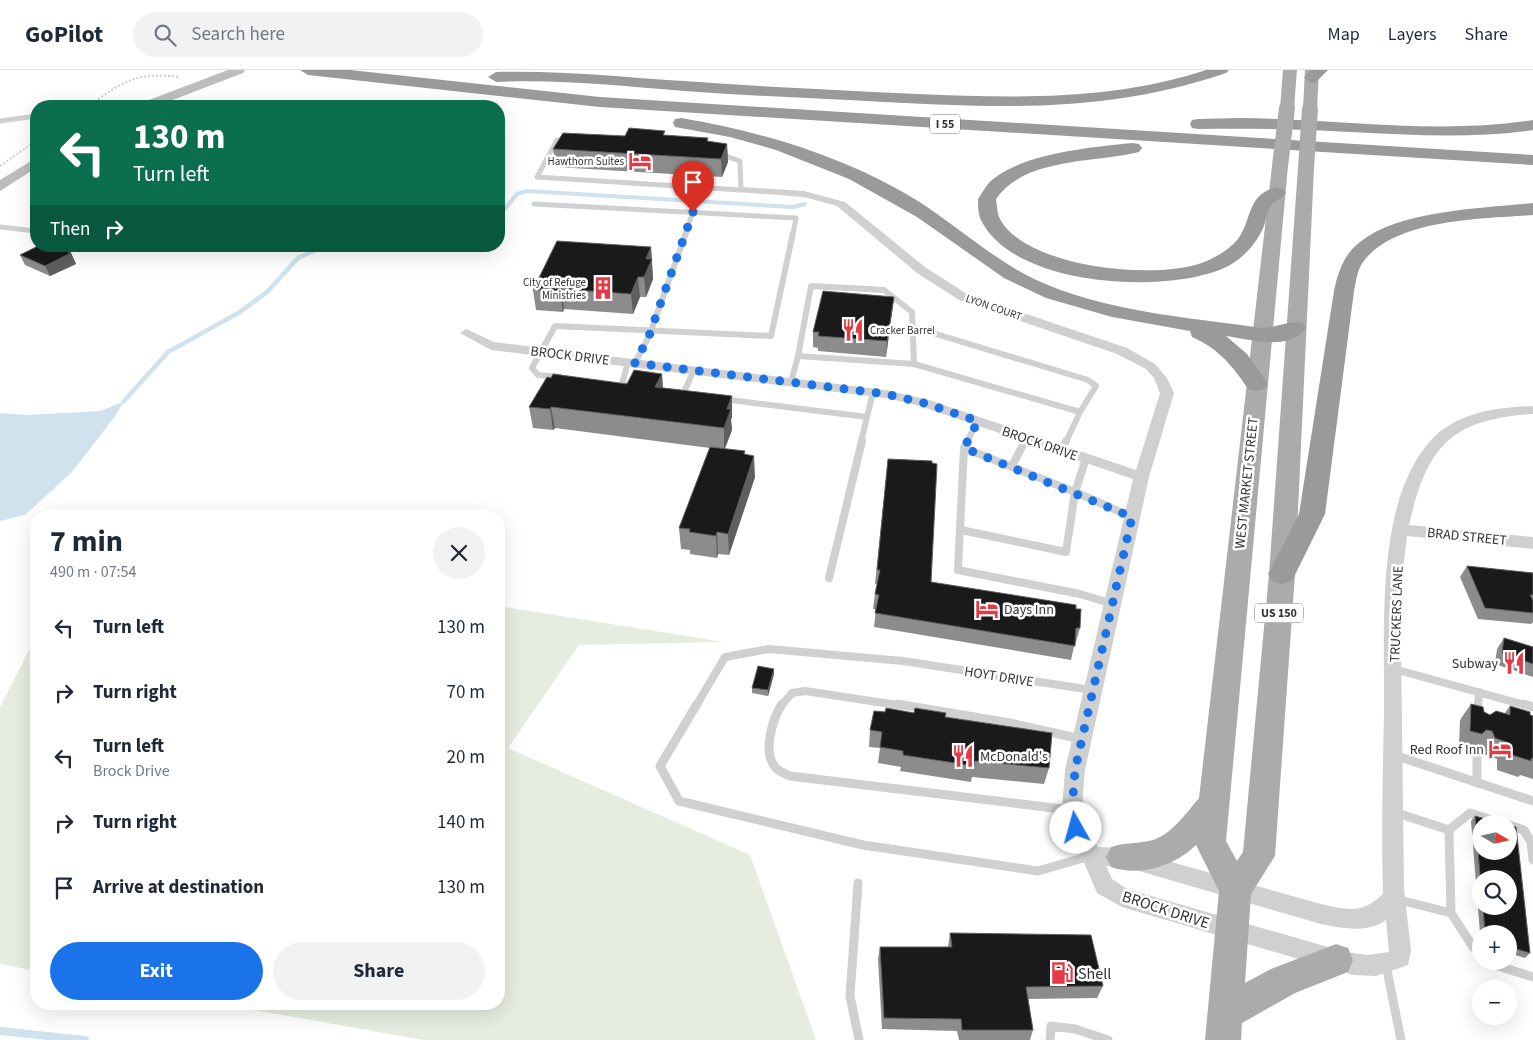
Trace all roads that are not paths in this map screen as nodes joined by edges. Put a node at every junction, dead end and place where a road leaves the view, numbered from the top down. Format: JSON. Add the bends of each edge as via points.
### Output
{"nodes":[{"id":1,"x":239,"y":70,"type":"edge"},
{"id":2,"x":310,"y":70,"type":"edge"},
{"id":3,"x":429,"y":70,"type":"edge"},
{"id":4,"x":1221,"y":70,"type":"edge"},
{"id":5,"x":1290,"y":70,"type":"edge"},
{"id":6,"x":1314,"y":73,"type":"edge"},
{"id":7,"x":358,"y":76,"type":"junction"},
{"id":8,"x":496,"y":77,"type":"junction"},
{"id":9,"x":162,"y":100,"type":"edge"},
{"id":10,"x":496,"y":100,"type":"edge"},
{"id":11,"x":505,"y":101,"type":"edge"},
{"id":12,"x":30,"y":117,"type":"edge"},
{"id":13,"x":0,"y":121,"type":"edge"},
{"id":14,"x":1193,"y":124,"type":"junction"},
{"id":15,"x":1533,"y":124,"type":"edge"},
{"id":16,"x":1533,"y":145,"type":"edge"},
{"id":17,"x":1373,"y":150,"type":"junction"},
{"id":18,"x":1533,"y":160,"type":"edge"},
{"id":19,"x":30,"y":166,"type":"edge"},
{"id":20,"x":0,"y":187,"type":"edge"},
{"id":21,"x":741,"y":190,"type":"junction"},
{"id":22,"x":1278,"y":193,"type":"junction"},
{"id":23,"x":534,"y":204,"type":"dead end"},
{"id":24,"x":1533,"y":209,"type":"edge"},
{"id":25,"x":693,"y":212,"type":"junction"},
{"id":26,"x":0,"y":227,"type":"edge"},
{"id":27,"x":30,"y":230,"type":"edge"},
{"id":28,"x":1168,"y":320,"type":"junction"},
{"id":29,"x":913,"y":327,"type":"junction"},
{"id":30,"x":1296,"y":328,"type":"junction"},
{"id":31,"x":651,"y":329,"type":"junction"},
{"id":32,"x":466,"y":333,"type":"dead end"},
{"id":33,"x":1262,"y":335,"type":"junction"},
{"id":34,"x":541,"y":352,"type":"junction"},
{"id":35,"x":798,"y":356,"type":"junction"},
{"id":36,"x":631,"y":363,"type":"junction"},
{"id":37,"x":914,"y":364,"type":"junction"},
{"id":38,"x":694,"y":370,"type":"junction"},
{"id":39,"x":566,"y":378,"type":"edge"},
{"id":40,"x":791,"y":382,"type":"junction"},
{"id":41,"x":612,"y":383,"type":"edge"},
{"id":42,"x":622,"y":384,"type":"junction"},
{"id":43,"x":1256,"y":384,"type":"junction"},
{"id":44,"x":639,"y":386,"type":"edge"},
{"id":45,"x":675,"y":391,"type":"edge"},
{"id":46,"x":684,"y":392,"type":"junction"},
{"id":47,"x":872,"y":392,"type":"junction"},
{"id":48,"x":701,"y":396,"type":"edge"},
{"id":49,"x":710,"y":397,"type":"edge"},
{"id":50,"x":1533,"y":410,"type":"edge"},
{"id":51,"x":1080,"y":412,"type":"junction"},
{"id":52,"x":866,"y":417,"type":"junction"},
{"id":53,"x":978,"y":421,"type":"junction"},
{"id":54,"x":1026,"y":438,"type":"junction"},
{"id":55,"x":964,"y":448,"type":"junction"},
{"id":56,"x":1062,"y":450,"type":"junction"},
{"id":57,"x":1086,"y":458,"type":"junction"},
{"id":58,"x":1012,"y":466,"type":"junction"},
{"id":59,"x":1141,"y":477,"type":"junction"},
{"id":60,"x":1075,"y":492,"type":"junction"},
{"id":61,"x":1132,"y":517,"type":"junction"},
{"id":62,"x":961,"y":530,"type":"junction"},
{"id":63,"x":1401,"y":530,"type":"junction"},
{"id":64,"x":1533,"y":543,"type":"edge"},
{"id":65,"x":1282,"y":574,"type":"junction"},
{"id":66,"x":830,"y":578,"type":"dead end"},
{"id":67,"x":1113,"y":604,"type":"junction"},
{"id":68,"x":1394,"y":669,"type":"junction"},
{"id":69,"x":1094,"y":690,"type":"junction"},
{"id":70,"x":1479,"y":692,"type":"junction"},
{"id":71,"x":1533,"y":707,"type":"edge"},
{"id":72,"x":1478,"y":725,"type":"edge"},
{"id":73,"x":1083,"y":739,"type":"junction"},
{"id":74,"x":1477,"y":752,"type":"dead end"},
{"id":75,"x":1392,"y":754,"type":"junction"},
{"id":76,"x":1477,"y":783,"type":"junction"},
{"id":77,"x":1533,"y":802,"type":"edge"},
{"id":78,"x":1214,"y":803,"type":"junction"},
{"id":79,"x":1072,"y":810,"type":"junction"},
{"id":80,"x":1392,"y":812,"type":"junction"},
{"id":81,"x":1476,"y":815,"type":"edge"},
{"id":82,"x":1518,"y":828,"type":"edge"},
{"id":83,"x":1449,"y":830,"type":"junction"},
{"id":84,"x":1092,"y":856,"type":"junction"},
{"id":85,"x":1122,"y":857,"type":"junction"},
{"id":86,"x":1533,"y":860,"type":"edge"},
{"id":87,"x":858,"y":883,"type":"dead end"},
{"id":88,"x":1235,"y":890,"type":"junction"},
{"id":89,"x":1394,"y":898,"type":"junction"},
{"id":90,"x":1452,"y":913,"type":"junction"},
{"id":91,"x":1232,"y":930,"type":"junction"},
{"id":92,"x":1472,"y":944,"type":"edge"},
{"id":93,"x":1336,"y":960,"type":"junction"},
{"id":94,"x":1386,"y":965,"type":"junction"},
{"id":95,"x":1511,"y":970,"type":"edge"},
{"id":96,"x":1533,"y":977,"type":"edge"},
{"id":97,"x":1224,"y":1026,"type":"edge"},
{"id":98,"x":859,"y":1040,"type":"edge"},
{"id":99,"x":1050,"y":1040,"type":"edge"},
{"id":100,"x":1108,"y":1040,"type":"edge"},
{"id":101,"x":1401,"y":1040,"type":"edge"}],
"edges":[{"from":1,"to":9,"type":"main road"},
{"from":2,"to":7,"type":"highway","number":"I 55"},
{"from":3,"to":8,"type":"highway","number":"I 55"},
{"from":4,"to":8,"type":"highway","via":[[1189,82],[1135,94],[1089,100],[1022,102],[741,90],[532,75]]},
{"from":5,"to":22,"type":"main road","name":"WEST MARKET STREET","bridge":true},
{"from":6,"to":30,"type":"main road","number":"US 150","bridge":true},
{"from":7,"to":10,"type":"highway","via":[[401,88]]},
{"from":7,"to":17,"type":"highway","number":"I 55","via":[[600,102]]},
{"from":8,"to":14,"type":"highway","number":"I 55","via":[[729,96]]},
{"from":11,"to":28,"type":"highway","via":[[710,127],[782,146],[878,186],[1026,282],[1078,301]]},
{"from":12,"to":13,"type":"lane"},
{"from":14,"to":15,"type":"highway","via":[[1260,122],[1443,132]]},
{"from":14,"to":16,"type":"highway","number":"I 55"},
{"from":17,"to":18,"type":"highway","number":"I 55"},
{"from":17,"to":22,"type":"highway","via":[[1328,154],[1161,147],[1094,153],[1040,164],[1009,177],[988,197],[986,210],[1004,237],[1030,254],[1066,266],[1141,276],[1208,266],[1234,253],[1247,240],[1258,220],[1261,204]]},
{"from":19,"to":20,"type":"main road"},
{"from":21,"to":21,"type":"lane","via":[[740,161],[711,151],[684,147],[557,140],[537,177]]},
{"from":21,"to":59,"type":"street","name":"LYON COURT","via":[[811,194],[827,198],[840,204],[922,270],[963,297],[1122,352],[1158,371],[1167,393]]},
{"from":22,"to":33,"type":"main road","name":"WEST MARKET STREET"},
{"from":23,"to":25,"type":"lane"},
{"from":24,"to":65,"type":"highway","via":[[1441,218],[1416,224],[1377,240],[1354,260],[1344,291],[1312,514]]},
{"from":25,"to":31,"type":"lane"},
{"from":25,"to":31,"type":"lane","via":[[796,218],[771,336]]},
{"from":26,"to":27,"type":"lane"},
{"from":28,"to":33,"type":"highway"},
{"from":28,"to":43,"type":"highway","via":[[1215,338],[1231,348]]},
{"from":29,"to":35,"type":"lane","via":[[912,312],[884,290],[810,286]]},
{"from":29,"to":37,"type":"lane"},
{"from":29,"to":51,"type":"lane","via":[[1088,380],[1096,386]]},
{"from":30,"to":33,"type":"highway","via":[[1280,335]]},
{"from":30,"to":65,"type":"main road","number":"US 150"},
{"from":31,"to":34,"type":"lane","via":[[556,326]]},
{"from":31,"to":36,"type":"lane"},
{"from":32,"to":34,"type":"street","name":"BROCK DRIVE","via":[[490,346]]},
{"from":33,"to":43,"type":"main road","name":"WEST MARKET STREET"},
{"from":34,"to":36,"type":"street","name":"BROCK DRIVE"},
{"from":34,"to":39,"type":"lane","via":[[532,368],[538,375]]},
{"from":35,"to":37,"type":"lane"},
{"from":35,"to":40,"type":"lane"},
{"from":36,"to":38,"type":"street","name":"BROCK DRIVE"},
{"from":36,"to":42,"type":"lane"},
{"from":37,"to":51,"type":"lane"},
{"from":38,"to":40,"type":"street","name":"BROCK DRIVE"},
{"from":38,"to":46,"type":"lane"},
{"from":40,"to":47,"type":"street","name":"BROCK DRIVE"},
{"from":41,"to":42,"type":"lane"},
{"from":42,"to":44,"type":"lane"},
{"from":43,"to":78,"type":"main road","name":"WEST MARKET STREET"},
{"from":45,"to":46,"type":"lane"},
{"from":46,"to":48,"type":"lane"},
{"from":47,"to":52,"type":"lane"},
{"from":47,"to":53,"type":"street","name":"BROCK DRIVE","via":[[924,403]]},
{"from":49,"to":52,"type":"lane"},
{"from":50,"to":63,"type":"street","name":"TRUCKERS LANE","via":[[1484,417],[1460,425],[1438,440],[1423,462],[1410,491]]},
{"from":51,"to":56,"type":"lane"},
{"from":52,"to":66,"type":"lane"},
{"from":53,"to":54,"type":"street","name":"BROCK DRIVE"},
{"from":53,"to":55,"type":"lane"},
{"from":54,"to":56,"type":"street","name":"BROCK DRIVE"},
{"from":54,"to":58,"type":"lane"},
{"from":55,"to":58,"type":"lane"},
{"from":55,"to":62,"type":"lane"},
{"from":56,"to":57,"type":"street","name":"BROCK DRIVE"},
{"from":57,"to":59,"type":"street","name":"BROCK DRIVE"},
{"from":57,"to":60,"type":"lane"},
{"from":58,"to":60,"type":"lane"},
{"from":59,"to":61,"type":"street","name":"BROCK DRIVE"},
{"from":60,"to":61,"type":"lane"},
{"from":60,"to":62,"type":"lane","via":[[1066,552]]},
{"from":61,"to":67,"type":"street","name":"BROCK DRIVE"},
{"from":62,"to":67,"type":"lane","via":[[958,570],[1080,594]]},
{"from":63,"to":64,"type":"street","name":"BRAD STREET"},
{"from":63,"to":68,"type":"street","name":"TRUCKERS LANE","via":[[1394,594]]},
{"from":65,"to":88,"type":"main road","number":"US 150","via":[[1259,856]]},
{"from":67,"to":69,"type":"street","name":"BROCK DRIVE"},
{"from":68,"to":70,"type":"lane"},
{"from":68,"to":75,"type":"street","name":"TRUCKERS LANE"},
{"from":69,"to":73,"type":"street","name":"BROCK DRIVE"},
{"from":69,"to":84,"type":"lane","name":"HOYT DRIVE","via":[[903,661],[769,649],[724,657],[660,766],[679,801],[863,845],[1038,872]]},
{"from":70,"to":71,"type":"lane"},
{"from":70,"to":72,"type":"lane"},
{"from":73,"to":79,"type":"street","name":"BROCK DRIVE","via":[[1075,770]]},
{"from":73,"to":79,"type":"lane","via":[[1010,722],[816,691],[790,694],[775,712],[769,755],[776,768],[790,776]]},
{"from":74,"to":76,"type":"lane"},
{"from":75,"to":76,"type":"lane"},
{"from":75,"to":80,"type":"street","name":"TRUCKERS LANE"},
{"from":76,"to":77,"type":"lane"},
{"from":78,"to":85,"type":"main road","via":[[1186,834],[1169,847],[1158,853]]},
{"from":78,"to":88,"type":"main road","name":"WEST MARKET STREET","via":[[1210,842]]},
{"from":79,"to":84,"type":"street","name":"BROCK DRIVE","via":[[1081,840]]},
{"from":80,"to":83,"type":"lane"},
{"from":80,"to":89,"type":"street","name":"TRUCKERS LANE"},
{"from":81,"to":83,"type":"lane","via":[[1470,813]]},
{"from":82,"to":86,"type":"lane","via":[[1524,830],[1531,842]]},
{"from":83,"to":90,"type":"lane"},
{"from":84,"to":85,"type":"street"},
{"from":84,"to":91,"type":"street","name":"BROCK DRIVE","via":[[1104,886],[1122,897]]},
{"from":85,"to":88,"type":"street"},
{"from":87,"to":98,"type":"lane","via":[[850,996]]},
{"from":88,"to":89,"type":"street","via":[[1350,920],[1376,915]]},
{"from":88,"to":91,"type":"main road"},
{"from":89,"to":90,"type":"lane"},
{"from":89,"to":94,"type":"street","name":"TRUCKERS LANE","via":[[1401,942],[1400,958]]},
{"from":90,"to":92,"type":"lane"},
{"from":91,"to":93,"type":"street"},
{"from":91,"to":97,"type":"main road"},
{"from":93,"to":94,"type":"street","via":[[1366,968]]},
{"from":93,"to":97,"type":"main road","via":[[1283,980]]},
{"from":94,"to":101,"type":"lane"},
{"from":95,"to":96,"type":"lane"},
{"from":99,"to":100,"type":"lane","via":[[1050,1026],[1075,1029]]}]}
